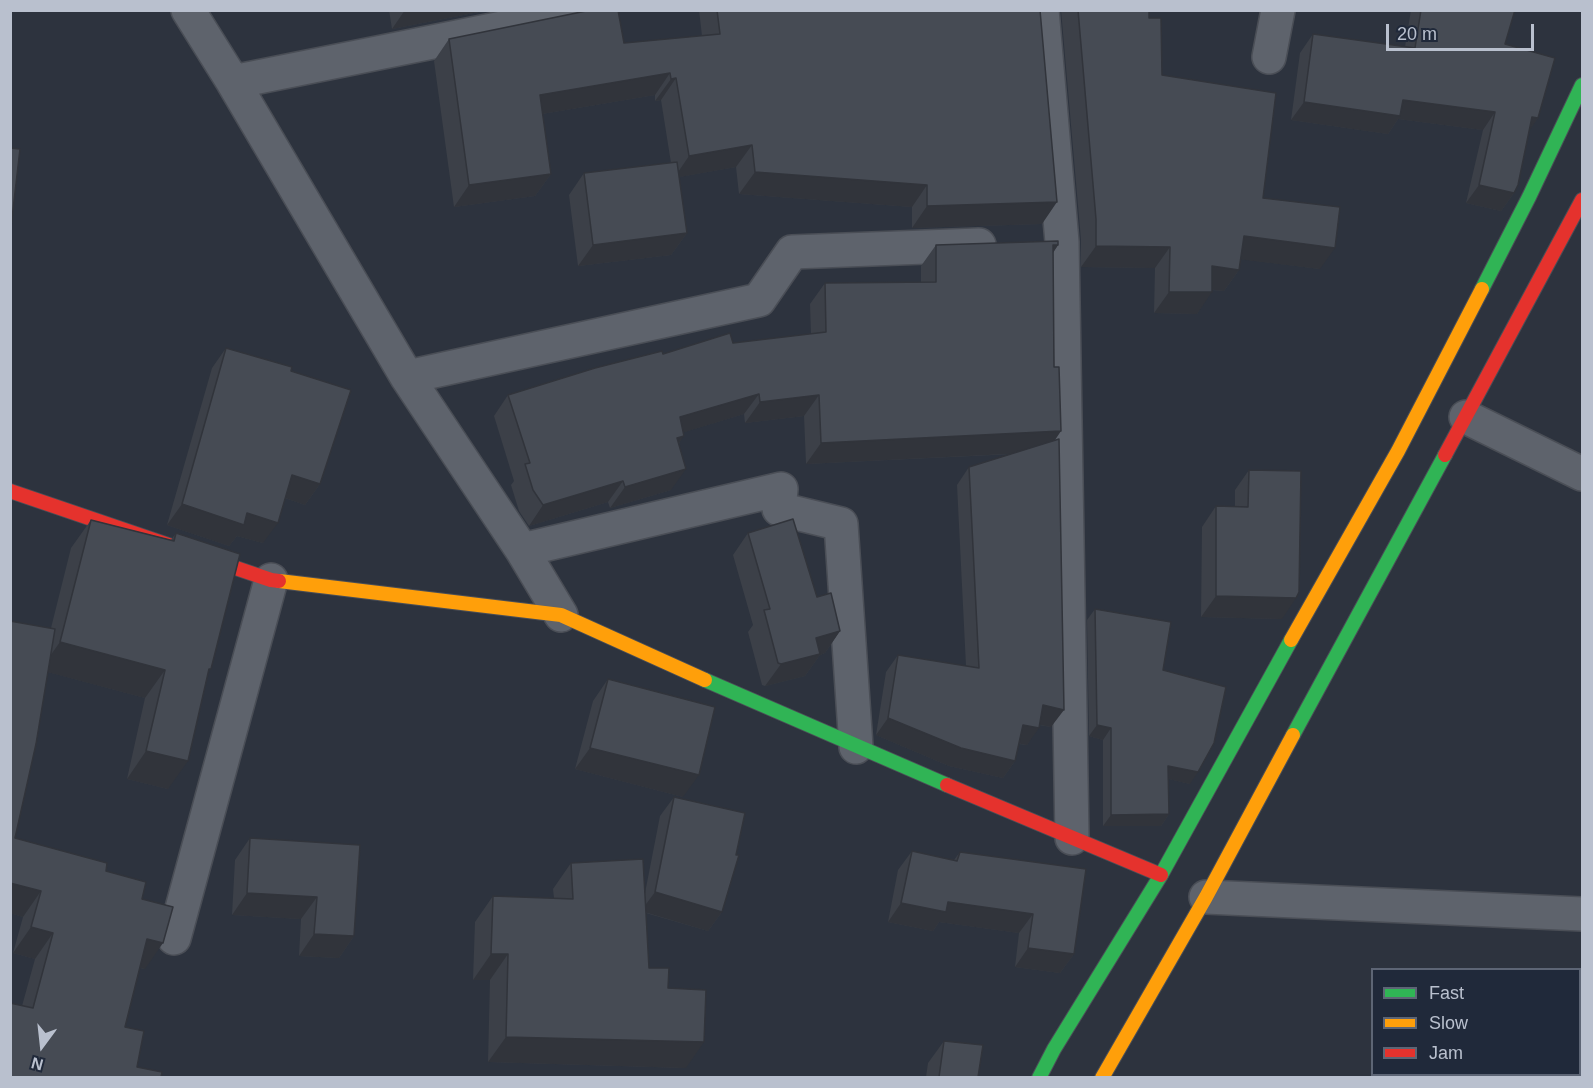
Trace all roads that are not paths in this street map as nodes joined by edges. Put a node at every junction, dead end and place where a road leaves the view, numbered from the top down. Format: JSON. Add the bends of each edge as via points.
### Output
{"nodes":[{"id":1,"x":188,"y":10,"type":"edge"},
{"id":2,"x":592,"y":10,"type":"edge"},
{"id":3,"x":1042,"y":10,"type":"edge"},
{"id":4,"x":1278,"y":10,"type":"edge"},
{"id":5,"x":1269,"y":57,"type":"dead end"},
{"id":6,"x":233,"y":81,"type":"junction"},
{"id":7,"x":1582,"y":85,"type":"edge"},
{"id":8,"x":1582,"y":200,"type":"edge"},
{"id":9,"x":1003,"y":244,"type":"edge"},
{"id":10,"x":407,"y":377,"type":"junction"},
{"id":11,"x":1466,"y":417,"type":"junction"},
{"id":12,"x":1582,"y":474,"type":"edge"},
{"id":13,"x":10,"y":491,"type":"edge"},
{"id":14,"x":522,"y":550,"type":"junction"},
{"id":15,"x":271,"y":580,"type":"junction"},
{"id":16,"x":561,"y":615,"type":"junction"},
{"id":17,"x":856,"y":747,"type":"junction"},
{"id":18,"x":1072,"y":838,"type":"junction"},
{"id":19,"x":1161,"y":875,"type":"junction"},
{"id":20,"x":1206,"y":897,"type":"junction"},
{"id":21,"x":1582,"y":914,"type":"edge"},
{"id":22,"x":174,"y":938,"type":"edge"},
{"id":23,"x":1039,"y":1077,"type":"edge"},
{"id":24,"x":1102,"y":1077,"type":"edge"}],
"edges":[{"from":1,"to":6,"type":"street"},
{"from":2,"to":6,"type":"street"},
{"from":3,"to":18,"type":"street"},
{"from":4,"to":5,"type":"street"},
{"from":6,"to":10,"type":"street"},
{"from":7,"to":19,"type":"main road","via":[[1398,451]]},
{"from":8,"to":11,"type":"main road"},
{"from":9,"to":10,"type":"street","via":[[792,252],[759,300]]},
{"from":10,"to":14,"type":"street"},
{"from":11,"to":12,"type":"street"},
{"from":11,"to":20,"type":"main road"},
{"from":13,"to":15,"type":"main road"},
{"from":14,"to":16,"type":"street"},
{"from":14,"to":17,"type":"street","via":[[781,489],[779,509],[840,524]]},
{"from":15,"to":16,"type":"main road"},
{"from":15,"to":22,"type":"street"},
{"from":16,"to":17,"type":"main road"},
{"from":17,"to":18,"type":"main road"},
{"from":18,"to":19,"type":"main road"},
{"from":19,"to":23,"type":"main road"},
{"from":20,"to":21,"type":"street"},
{"from":20,"to":24,"type":"main road"}]}
